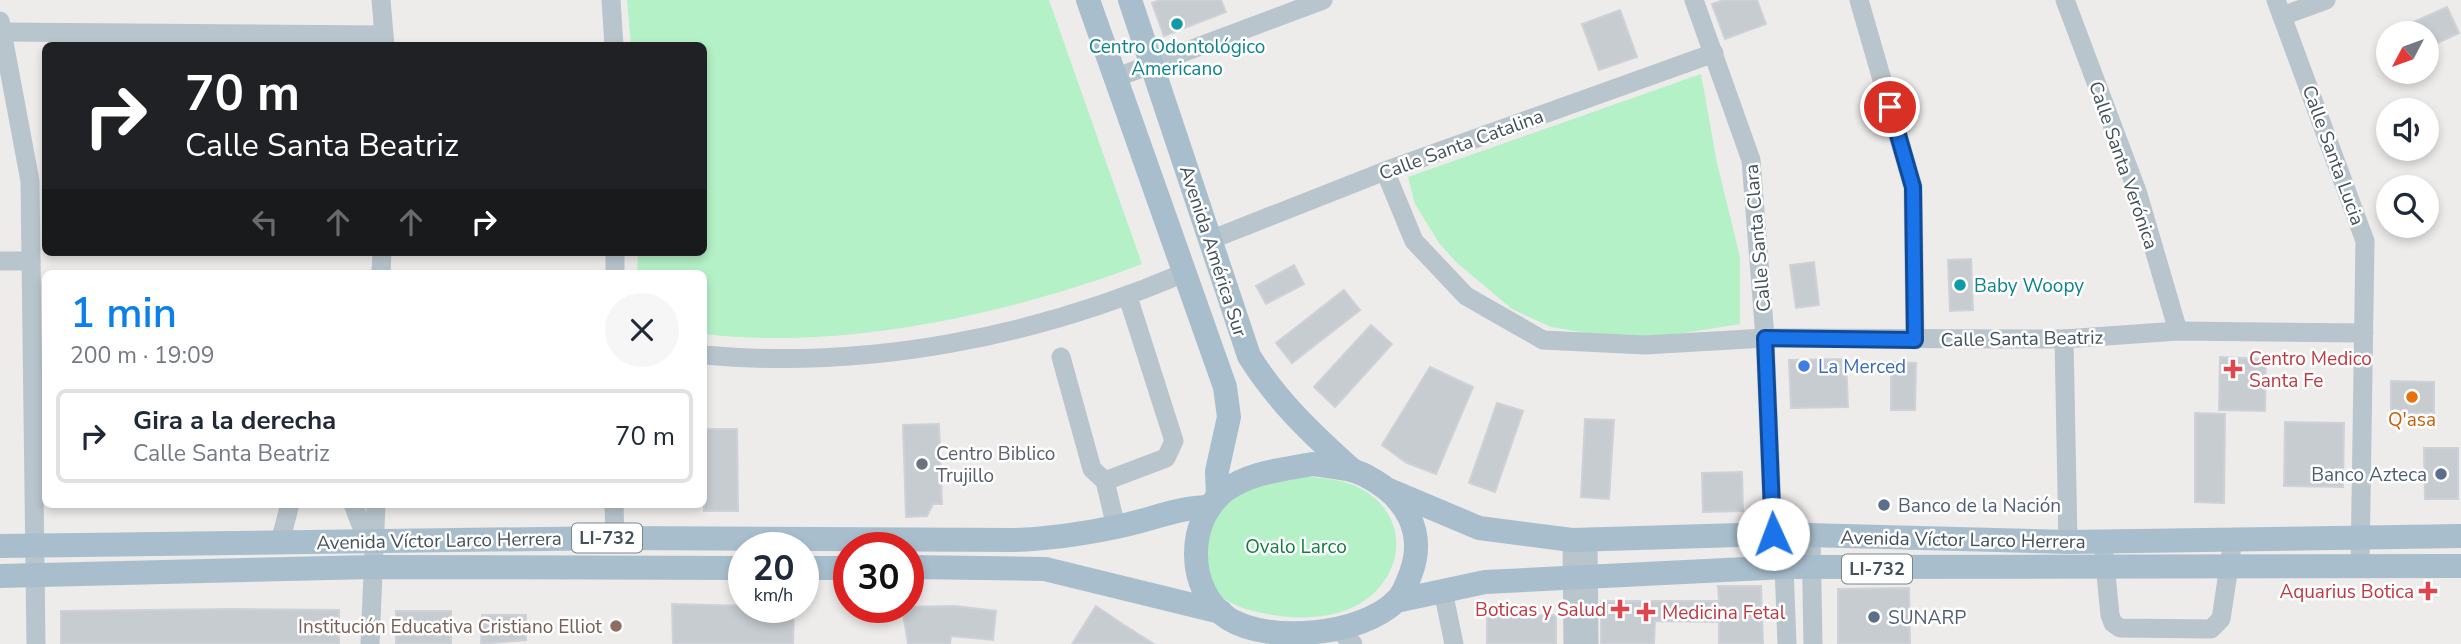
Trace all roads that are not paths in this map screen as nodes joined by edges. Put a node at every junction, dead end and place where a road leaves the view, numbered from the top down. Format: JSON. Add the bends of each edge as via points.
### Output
{"nodes":[{"id":1,"x":381,"y":0,"type":"edge"},
{"id":2,"x":611,"y":0,"type":"edge"},
{"id":3,"x":1088,"y":0,"type":"edge"},
{"id":4,"x":1130,"y":0,"type":"edge"},
{"id":5,"x":1323,"y":0,"type":"edge"},
{"id":6,"x":1694,"y":0,"type":"edge"},
{"id":7,"x":1859,"y":0,"type":"edge"},
{"id":8,"x":2065,"y":0,"type":"edge"},
{"id":9,"x":2326,"y":0,"type":"edge"},
{"id":10,"x":2279,"y":8,"type":"edge"},
{"id":11,"x":1,"y":27,"type":"edge"},
{"id":12,"x":384,"y":40,"type":"edge"},
{"id":13,"x":614,"y":42,"type":"edge"},
{"id":14,"x":1714,"y":53,"type":"junction"},
{"id":15,"x":1153,"y":65,"type":"junction"},
{"id":16,"x":1115,"y":78,"type":"junction"},
{"id":17,"x":1385,"y":171,"type":"junction"},
{"id":18,"x":1210,"y":240,"type":"junction"},
{"id":19,"x":0,"y":261,"type":"edge"},
{"id":20,"x":31,"y":261,"type":"junction"},
{"id":21,"x":1186,"y":272,"type":"junction"},
{"id":22,"x":1128,"y":297,"type":"junction"},
{"id":23,"x":2178,"y":331,"type":"junction"},
{"id":24,"x":2364,"y":333,"type":"junction"},
{"id":25,"x":1765,"y":338,"type":"junction"},
{"id":26,"x":2064,"y":339,"type":"junction"},
{"id":27,"x":1915,"y":340,"type":"junction"},
{"id":28,"x":707,"y":355,"type":"edge"},
{"id":29,"x":1061,"y":357,"type":"dead end"},
{"id":30,"x":1352,"y":469,"type":"junction"},
{"id":31,"x":1105,"y":481,"type":"junction"},
{"id":32,"x":1389,"y":490,"type":"junction"},
{"id":33,"x":1214,"y":502,"type":"junction"},
{"id":34,"x":289,"y":508,"type":"edge"},
{"id":35,"x":355,"y":508,"type":"edge"},
{"id":36,"x":375,"y":508,"type":"edge"},
{"id":37,"x":614,"y":508,"type":"edge"},
{"id":38,"x":1116,"y":527,"type":"junction"},
{"id":39,"x":1773,"y":534,"type":"junction"},
{"id":40,"x":1811,"y":535,"type":"junction"},
{"id":41,"x":2461,"y":536,"type":"edge"},
{"id":42,"x":615,"y":538,"type":"junction"},
{"id":43,"x":2359,"y":538,"type":"junction"},
{"id":44,"x":1014,"y":540,"type":"junction"},
{"id":45,"x":1580,"y":540,"type":"junction"},
{"id":46,"x":2233,"y":540,"type":"junction"},
{"id":47,"x":371,"y":541,"type":"junction"},
{"id":48,"x":2104,"y":541,"type":"junction"},
{"id":49,"x":280,"y":542,"type":"junction"},
{"id":50,"x":2068,"y":542,"type":"junction"},
{"id":51,"x":35,"y":545,"type":"junction"},
{"id":52,"x":0,"y":546,"type":"edge"},
{"id":53,"x":2461,"y":566,"type":"edge"},
{"id":54,"x":372,"y":567,"type":"junction"},
{"id":55,"x":924,"y":567,"type":"edge"},
{"id":56,"x":1013,"y":567,"type":"junction"},
{"id":57,"x":1784,"y":567,"type":"junction"},
{"id":58,"x":2230,"y":567,"type":"junction"},
{"id":59,"x":2360,"y":567,"type":"junction"},
{"id":60,"x":728,"y":568,"type":"edge"},
{"id":61,"x":2105,"y":568,"type":"junction"},
{"id":62,"x":1811,"y":570,"type":"junction"},
{"id":63,"x":36,"y":575,"type":"junction"},
{"id":64,"x":1580,"y":575,"type":"junction"},
{"id":65,"x":0,"y":576,"type":"edge"},
{"id":66,"x":1443,"y":591,"type":"junction"},
{"id":67,"x":1396,"y":601,"type":"junction"},
{"id":68,"x":1227,"y":626,"type":"edge"},
{"id":69,"x":1331,"y":637,"type":"edge"},
{"id":70,"x":36,"y":644,"type":"edge"},
{"id":71,"x":370,"y":644,"type":"edge"},
{"id":72,"x":1454,"y":644,"type":"edge"},
{"id":73,"x":1581,"y":644,"type":"edge"},
{"id":74,"x":1787,"y":644,"type":"edge"},
{"id":75,"x":1813,"y":644,"type":"edge"}],
"edges":[{"from":1,"to":12,"type":"street"},
{"from":2,"to":13,"type":"street"},
{"from":3,"to":16,"type":"main road","name":"Avenida América Sur"},
{"from":4,"to":15,"type":"main road","name":"Avenida América Sur"},
{"from":5,"to":15,"type":"street"},
{"from":6,"to":14,"type":"street","name":"Calle Santa Clara"},
{"from":7,"to":27,"type":"street","via":[[1913,187]]},
{"from":8,"to":23,"type":"street","name":"Calle Santa Verónica","via":[[2137,191]]},
{"from":9,"to":10,"type":"street"},
{"from":10,"to":24,"type":"street","name":"Calle Santa Lucia","via":[[2365,241]]},
{"from":11,"to":12,"type":"street"},
{"from":11,"to":20,"type":"street","via":[[30,181]]},
{"from":14,"to":17,"type":"street","name":"Calle Santa Catalina"},
{"from":14,"to":25,"type":"street","name":"Calle Santa Clara","via":[[1751,160]]},
{"from":15,"to":16,"type":"street"},
{"from":15,"to":18,"type":"main road","name":"Avenida América Sur"},
{"from":16,"to":21,"type":"main road","name":"Avenida América Sur"},
{"from":17,"to":18,"type":"street","name":"Calle Santa Catalina"},
{"from":17,"to":25,"type":"street","name":"Calle Santa Beatriz","via":[[1413,241],[1466,296],[1543,340],[1645,345]]},
{"from":18,"to":30,"type":"main road","name":"Avenida América Sur","via":[[1249,355],[1300,423]]},
{"from":19,"to":20,"type":"street"},
{"from":20,"to":51,"type":"street"},
{"from":21,"to":22,"type":"street"},
{"from":21,"to":33,"type":"main road","name":"Avenida América Sur","via":[[1225,387],[1229,417]]},
{"from":22,"to":28,"type":"street","via":[[952,345],[856,356],[755,360]]},
{"from":22,"to":31,"type":"street","via":[[1174,441],[1166,458]]},
{"from":23,"to":24,"type":"street","name":"Calle Santa Beatriz"},
{"from":23,"to":26,"type":"street","name":"Calle Santa Beatriz"},
{"from":24,"to":43,"type":"street","name":"Calle Santa Lucia"},
{"from":25,"to":27,"type":"street","name":"Calle Santa Beatriz"},
{"from":25,"to":39,"type":"street","name":"Calle Santa Clara"},
{"from":26,"to":27,"type":"street","name":"Calle Santa Beatriz"},
{"from":26,"to":50,"type":"street"},
{"from":29,"to":31,"type":"street","via":[[1092,469]]},
{"from":30,"to":32,"type":"main road"},
{"from":30,"to":33,"type":"main road","via":[[1312,464],[1261,474],[1242,480]]},
{"from":31,"to":38,"type":"street"},
{"from":32,"to":45,"type":"main road","name":"Avenida Víctor Larco Herrera","number":"LI-732","via":[[1479,528]]},
{"from":32,"to":67,"type":"main road","via":[[1408,510],[1417,533],[1416,559]]},
{"from":33,"to":38,"type":"main road","name":"Avenida Víctor Larco Herrera","number":"LI-732"},
{"from":33,"to":68,"type":"main road","via":[[1200,527],[1196,562],[1205,589]]},
{"from":34,"to":49,"type":"street"},
{"from":35,"to":47,"type":"street"},
{"from":36,"to":47,"type":"street"},
{"from":37,"to":42,"type":"street"},
{"from":38,"to":44,"type":"main road","name":"Avenida Víctor Larco Herrera","number":"LI-732"},
{"from":39,"to":40,"type":"main road","name":"Avenida Víctor Larco Herrera","number":"LI-732"},
{"from":39,"to":45,"type":"main road","name":"Avenida Víctor Larco Herrera","number":"LI-732"},
{"from":39,"to":57,"type":"street","name":"Calle Santa Clara"},
{"from":40,"to":50,"type":"main road","name":"Avenida Víctor Larco Herrera","number":"LI-732"},
{"from":40,"to":62,"type":"street"},
{"from":41,"to":43,"type":"main road","name":"Avenida Víctor Larco Herrera","number":"LI-732"},
{"from":42,"to":44,"type":"main road","name":"Avenida Víctor Larco Herrera","number":"LI-732"},
{"from":42,"to":47,"type":"main road","name":"Avenida Víctor Larco Herrera","number":"LI-732"},
{"from":43,"to":46,"type":"main road","name":"Avenida Víctor Larco Herrera","number":"LI-732"},
{"from":43,"to":59,"type":"street","name":"Calle Santa Lucia"},
{"from":44,"to":56,"type":"street"},
{"from":45,"to":64,"type":"street"},
{"from":46,"to":48,"type":"main road","name":"Avenida Víctor Larco Herrera","number":"LI-732"},
{"from":46,"to":58,"type":"street"},
{"from":47,"to":49,"type":"main road","name":"Avenida Víctor Larco Herrera","number":"LI-732"},
{"from":47,"to":54,"type":"street"},
{"from":48,"to":50,"type":"main road","name":"Avenida Víctor Larco Herrera","number":"LI-732"},
{"from":48,"to":61,"type":"street"},
{"from":49,"to":51,"type":"main road","name":"Avenida Víctor Larco Herrera","number":"LI-732"},
{"from":51,"to":52,"type":"main road","name":"Avenida Víctor Larco Herrera","number":"LI-732"},
{"from":51,"to":63,"type":"street"},
{"from":53,"to":59,"type":"main road","name":"Avenida Víctor Larco Herrera","number":"LI-732"},
{"from":54,"to":60,"type":"main road","name":"Avenida Víctor Larco Herrera","number":"LI-732"},
{"from":54,"to":63,"type":"main road","name":"Avenida Víctor Larco Herrera","number":"LI-732"},
{"from":54,"to":71,"type":"street"},
{"from":55,"to":56,"type":"main road"},
{"from":56,"to":68,"type":"main road","via":[[1045,569]]},
{"from":57,"to":62,"type":"main road","name":"Avenida Víctor Larco Herrera","number":"LI-732"},
{"from":57,"to":64,"type":"main road","name":"Avenida Víctor Larco Herrera","number":"LI-732"},
{"from":57,"to":74,"type":"street","name":"Calle Santa Clara"},
{"from":58,"to":59,"type":"main road","name":"Avenida Víctor Larco Herrera","number":"LI-732"},
{"from":58,"to":61,"type":"main road","name":"Avenida Víctor Larco Herrera","number":"LI-732"},
{"from":58,"to":61,"type":"street","via":[[2221,619],[2211,629],[2120,628],[2110,615]]},
{"from":61,"to":62,"type":"main road","name":"Avenida Víctor Larco Herrera","number":"LI-732"},
{"from":62,"to":75,"type":"street"},
{"from":63,"to":65,"type":"main road","name":"Avenida Víctor Larco Herrera","number":"LI-732"},
{"from":63,"to":70,"type":"street"},
{"from":64,"to":66,"type":"main road","name":"Avenida Víctor Larco Herrera","number":"LI-732","via":[[1485,582]]},
{"from":64,"to":73,"type":"street"},
{"from":66,"to":67,"type":"main road","name":"Avenida Víctor Larco Herrera","number":"LI-732"},
{"from":66,"to":72,"type":"street"},
{"from":67,"to":69,"type":"main road"},
{"from":68,"to":69,"type":"main road"}]}
